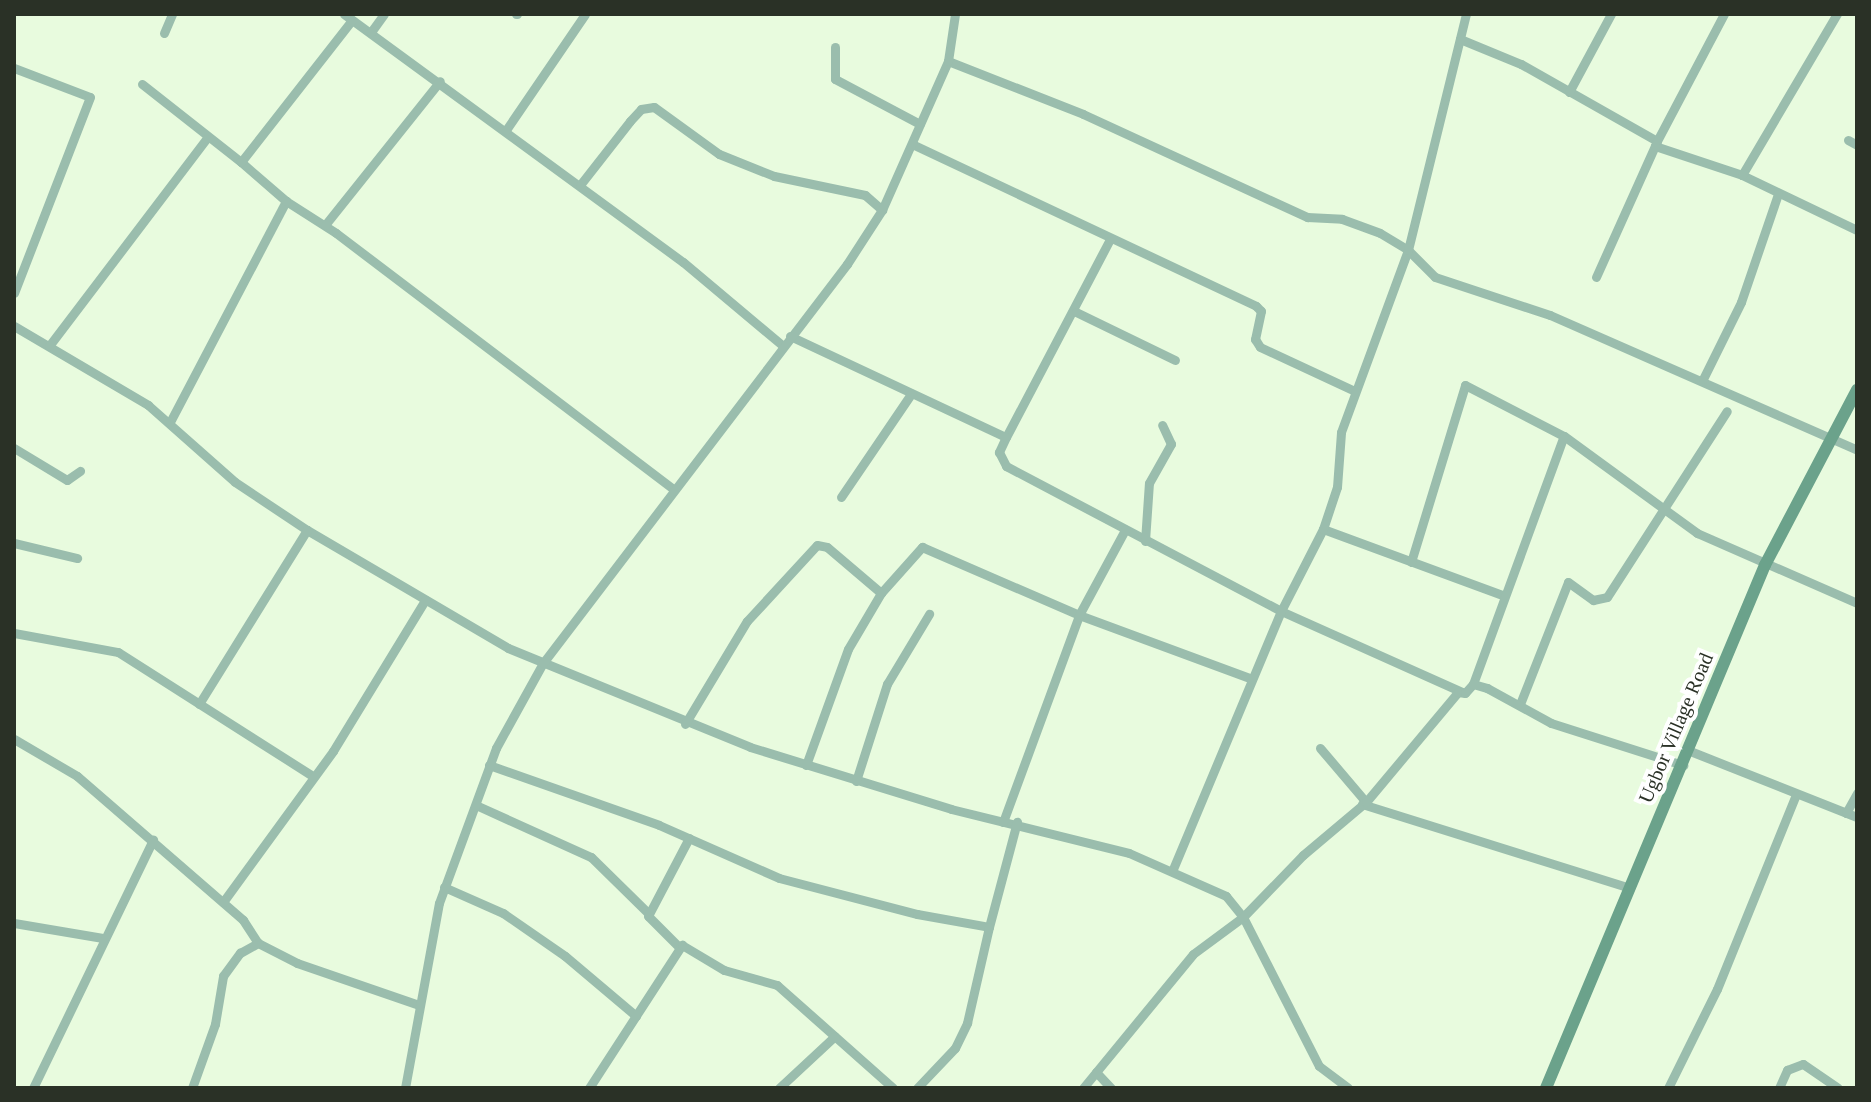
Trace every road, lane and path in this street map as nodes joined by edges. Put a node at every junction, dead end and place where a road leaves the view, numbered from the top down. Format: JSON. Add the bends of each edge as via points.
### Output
{"nodes":[{"id":1,"x":172,"y":14,"type":"edge"},
{"id":2,"x":384,"y":14,"type":"edge"},
{"id":3,"x":585,"y":14,"type":"edge"},
{"id":4,"x":955,"y":14,"type":"edge"},
{"id":5,"x":1466,"y":14,"type":"edge"},
{"id":6,"x":1611,"y":14,"type":"edge"},
{"id":7,"x":1724,"y":14,"type":"edge"},
{"id":8,"x":1837,"y":14,"type":"edge"},
{"id":9,"x":348,"y":17,"type":"edge"},
{"id":10,"x":371,"y":32,"type":"junction"},
{"id":11,"x":164,"y":33,"type":"dead end"},
{"id":12,"x":1460,"y":39,"type":"junction"},
{"id":13,"x":835,"y":47,"type":"dead end"},
{"id":14,"x":948,"y":61,"type":"junction"},
{"id":15,"x":14,"y":68,"type":"edge"},
{"id":16,"x":440,"y":81,"type":"junction"},
{"id":17,"x":142,"y":84,"type":"dead end"},
{"id":18,"x":1569,"y":92,"type":"junction"},
{"id":19,"x":920,"y":124,"type":"junction"},
{"id":20,"x":506,"y":130,"type":"junction"},
{"id":21,"x":206,"y":139,"type":"junction"},
{"id":22,"x":912,"y":144,"type":"junction"},
{"id":23,"x":1656,"y":144,"type":"junction"},
{"id":24,"x":241,"y":162,"type":"junction"},
{"id":25,"x":1742,"y":175,"type":"junction"},
{"id":26,"x":580,"y":185,"type":"junction"},
{"id":27,"x":1778,"y":194,"type":"junction"},
{"id":28,"x":286,"y":201,"type":"junction"},
{"id":29,"x":882,"y":210,"type":"junction"},
{"id":30,"x":325,"y":225,"type":"junction"},
{"id":31,"x":1857,"y":230,"type":"edge"},
{"id":32,"x":1109,"y":241,"type":"junction"},
{"id":33,"x":1408,"y":250,"type":"junction"},
{"id":34,"x":1596,"y":277,"type":"dead end"},
{"id":35,"x":14,"y":293,"type":"edge"},
{"id":36,"x":1076,"y":312,"type":"junction"},
{"id":37,"x":14,"y":326,"type":"edge"},
{"id":38,"x":790,"y":336,"type":"junction"},
{"id":39,"x":782,"y":345,"type":"junction"},
{"id":40,"x":49,"y":346,"type":"junction"},
{"id":41,"x":1175,"y":360,"type":"dead end"},
{"id":42,"x":1703,"y":379,"type":"junction"},
{"id":43,"x":1857,"y":390,"type":"edge"},
{"id":44,"x":1355,"y":391,"type":"junction"},
{"id":45,"x":911,"y":394,"type":"junction"},
{"id":46,"x":1727,"y":411,"type":"dead end"},
{"id":47,"x":170,"y":422,"type":"junction"},
{"id":48,"x":1162,"y":425,"type":"dead end"},
{"id":49,"x":1564,"y":436,"type":"junction"},
{"id":50,"x":1833,"y":436,"type":"junction"},
{"id":51,"x":1006,"y":437,"type":"junction"},
{"id":52,"x":14,"y":448,"type":"edge"},
{"id":53,"x":1857,"y":450,"type":"edge"},
{"id":54,"x":80,"y":471,"type":"dead end"},
{"id":55,"x":673,"y":489,"type":"junction"},
{"id":56,"x":841,"y":497,"type":"dead end"},
{"id":57,"x":1663,"y":507,"type":"junction"},
{"id":58,"x":1323,"y":529,"type":"junction"},
{"id":59,"x":307,"y":530,"type":"junction"},
{"id":60,"x":1125,"y":530,"type":"junction"},
{"id":61,"x":1145,"y":541,"type":"junction"},
{"id":62,"x":14,"y":543,"type":"edge"},
{"id":63,"x":77,"y":558,"type":"dead end"},
{"id":64,"x":1411,"y":562,"type":"junction"},
{"id":65,"x":1765,"y":565,"type":"junction"},
{"id":66,"x":881,"y":593,"type":"junction"},
{"id":67,"x":1502,"y":595,"type":"junction"},
{"id":68,"x":425,"y":600,"type":"junction"},
{"id":69,"x":1857,"y":603,"type":"edge"},
{"id":70,"x":1281,"y":611,"type":"junction"},
{"id":71,"x":929,"y":614,"type":"dead end"},
{"id":72,"x":1079,"y":615,"type":"junction"},
{"id":73,"x":14,"y":633,"type":"edge"},
{"id":74,"x":543,"y":663,"type":"junction"},
{"id":75,"x":1252,"y":679,"type":"junction"},
{"id":76,"x":1473,"y":684,"type":"junction"},
{"id":77,"x":1465,"y":693,"type":"junction"},
{"id":78,"x":199,"y":704,"type":"junction"},
{"id":79,"x":1520,"y":704,"type":"junction"},
{"id":80,"x":685,"y":724,"type":"junction"},
{"id":81,"x":14,"y":739,"type":"edge"},
{"id":82,"x":1320,"y":748,"type":"dead end"},
{"id":83,"x":1690,"y":751,"type":"junction"},
{"id":84,"x":489,"y":765,"type":"junction"},
{"id":85,"x":806,"y":765,"type":"junction"},
{"id":86,"x":1683,"y":765,"type":"junction"},
{"id":87,"x":313,"y":776,"type":"junction"},
{"id":88,"x":856,"y":781,"type":"junction"},
{"id":89,"x":1857,"y":793,"type":"edge"},
{"id":90,"x":1796,"y":794,"type":"junction"},
{"id":91,"x":1364,"y":803,"type":"junction"},
{"id":92,"x":478,"y":806,"type":"junction"},
{"id":93,"x":1846,"y":813,"type":"junction"},
{"id":94,"x":1857,"y":817,"type":"edge"},
{"id":95,"x":1003,"y":822,"type":"junction"},
{"id":96,"x":1017,"y":822,"type":"junction"},
{"id":97,"x":689,"y":838,"type":"junction"},
{"id":98,"x":153,"y":840,"type":"junction"},
{"id":99,"x":1173,"y":869,"type":"junction"},
{"id":100,"x":444,"y":887,"type":"junction"},
{"id":101,"x":1630,"y":888,"type":"junction"},
{"id":102,"x":223,"y":902,"type":"junction"},
{"id":103,"x":649,"y":914,"type":"junction"},
{"id":104,"x":1243,"y":917,"type":"junction"},
{"id":105,"x":14,"y":923,"type":"edge"},
{"id":106,"x":989,"y":927,"type":"junction"},
{"id":107,"x":103,"y":938,"type":"junction"},
{"id":108,"x":258,"y":943,"type":"junction"},
{"id":109,"x":678,"y":946,"type":"junction"},
{"id":110,"x":419,"y":1005,"type":"junction"},
{"id":111,"x":636,"y":1016,"type":"junction"},
{"id":112,"x":835,"y":1036,"type":"junction"},
{"id":113,"x":1096,"y":1072,"type":"junction"},
{"id":114,"x":33,"y":1088,"type":"edge"},
{"id":115,"x":192,"y":1088,"type":"edge"},
{"id":116,"x":405,"y":1088,"type":"edge"},
{"id":117,"x":589,"y":1088,"type":"edge"},
{"id":118,"x":779,"y":1088,"type":"edge"},
{"id":119,"x":893,"y":1088,"type":"edge"},
{"id":120,"x":917,"y":1088,"type":"edge"},
{"id":121,"x":1083,"y":1088,"type":"edge"},
{"id":122,"x":1111,"y":1088,"type":"edge"},
{"id":123,"x":1348,"y":1088,"type":"edge"},
{"id":124,"x":1546,"y":1088,"type":"edge"},
{"id":125,"x":1668,"y":1088,"type":"edge"},
{"id":126,"x":1779,"y":1088,"type":"edge"},
{"id":127,"x":1838,"y":1088,"type":"edge"}],
"edges":[{"from":1,"to":11,"type":"street"},
{"from":2,"to":10,"type":"street"},
{"from":3,"to":20,"type":"street"},
{"from":4,"to":14,"type":"street"},
{"from":5,"to":12,"type":"street"},
{"from":6,"to":18,"type":"street"},
{"from":7,"to":23,"type":"street"},
{"from":8,"to":25,"type":"street"},
{"from":9,"to":10,"type":"street"},
{"from":9,"to":24,"type":"street"},
{"from":10,"to":16,"type":"street"},
{"from":12,"to":18,"type":"street","via":[[1521,64]]},
{"from":12,"to":33,"type":"street"},
{"from":13,"to":19,"type":"street","via":[[835,79]]},
{"from":14,"to":19,"type":"street"},
{"from":14,"to":33,"type":"street","via":[[1083,114],[1307,217],[1342,219]]},
{"from":15,"to":35,"type":"street","via":[[84,91],[90,100]]},
{"from":16,"to":20,"type":"street"},
{"from":16,"to":30,"type":"street"},
{"from":17,"to":21,"type":"street"},
{"from":18,"to":23,"type":"street"},
{"from":19,"to":22,"type":"street"},
{"from":20,"to":26,"type":"street"},
{"from":21,"to":24,"type":"street"},
{"from":21,"to":40,"type":"street"},
{"from":22,"to":29,"type":"street"},
{"from":22,"to":32,"type":"street"},
{"from":23,"to":25,"type":"street"},
{"from":23,"to":34,"type":"street"},
{"from":24,"to":28,"type":"street"},
{"from":25,"to":27,"type":"street"},
{"from":26,"to":29,"type":"street","via":[[641,109],[654,107],[719,154],[774,176],[865,195]]},
{"from":26,"to":39,"type":"street"},
{"from":27,"to":31,"type":"street"},
{"from":27,"to":42,"type":"street","via":[[1741,302]]},
{"from":28,"to":30,"type":"street"},
{"from":28,"to":47,"type":"street"},
{"from":29,"to":38,"type":"street"},
{"from":30,"to":55,"type":"street"},
{"from":32,"to":36,"type":"street"},
{"from":32,"to":44,"type":"street","via":[[1256,306],[1261,311],[1255,339],[1260,347]]},
{"from":33,"to":42,"type":"street","via":[[1435,277],[1550,315]]},
{"from":33,"to":44,"type":"street"},
{"from":36,"to":41,"type":"street","via":[[1160,348]]},
{"from":36,"to":51,"type":"street"},
{"from":37,"to":40,"type":"street"},
{"from":38,"to":39,"type":"street"},
{"from":38,"to":45,"type":"street"},
{"from":39,"to":55,"type":"street"},
{"from":40,"to":47,"type":"street"},
{"from":42,"to":50,"type":"street"},
{"from":43,"to":50,"type":"street","name":"Ugbor Village Road"},
{"from":44,"to":58,"type":"street","via":[[1341,432],[1337,487]]},
{"from":45,"to":51,"type":"street"},
{"from":45,"to":56,"type":"street"},
{"from":46,"to":57,"type":"street"},
{"from":47,"to":59,"type":"street","via":[[235,482]]},
{"from":48,"to":61,"type":"street","via":[[1171,444],[1149,483]]},
{"from":49,"to":57,"type":"street"},
{"from":49,"to":64,"type":"street","via":[[1470,386],[1461,388]]},
{"from":49,"to":67,"type":"street"},
{"from":50,"to":53,"type":"street"},
{"from":50,"to":65,"type":"street","name":"Ugbor Village Road"},
{"from":51,"to":60,"type":"street","via":[[999,452],[1006,466]]},
{"from":52,"to":54,"type":"street","via":[[67,480]]},
{"from":55,"to":74,"type":"street"},
{"from":57,"to":65,"type":"street","via":[[1697,533]]},
{"from":57,"to":79,"type":"street","via":[[1607,597],[1593,600],[1568,582]]},
{"from":58,"to":64,"type":"street"},
{"from":58,"to":70,"type":"street"},
{"from":59,"to":68,"type":"street"},
{"from":59,"to":78,"type":"street"},
{"from":60,"to":61,"type":"street"},
{"from":60,"to":72,"type":"street"},
{"from":61,"to":70,"type":"street"},
{"from":62,"to":63,"type":"street"},
{"from":64,"to":67,"type":"street"},
{"from":65,"to":69,"type":"street"},
{"from":65,"to":83,"type":"street","name":"Ugbor Village Road"},
{"from":66,"to":72,"type":"street","via":[[922,547]]},
{"from":66,"to":80,"type":"street","via":[[827,547],[817,545],[747,621]]},
{"from":66,"to":85,"type":"street","via":[[848,649]]},
{"from":67,"to":76,"type":"street"},
{"from":68,"to":74,"type":"street"},
{"from":68,"to":87,"type":"street"},
{"from":70,"to":75,"type":"street"},
{"from":70,"to":77,"type":"street"},
{"from":71,"to":88,"type":"street","via":[[887,684]]},
{"from":72,"to":75,"type":"street"},
{"from":72,"to":95,"type":"street"},
{"from":73,"to":78,"type":"street","via":[[118,652]]},
{"from":74,"to":80,"type":"street"},
{"from":74,"to":84,"type":"street"},
{"from":75,"to":99,"type":"street"},
{"from":76,"to":77,"type":"street"},
{"from":76,"to":79,"type":"street"},
{"from":77,"to":91,"type":"street","via":[[1458,692]]},
{"from":78,"to":87,"type":"street"},
{"from":79,"to":86,"type":"street","via":[[1551,723]]},
{"from":80,"to":85,"type":"street"},
{"from":81,"to":98,"type":"street","via":[[77,776]]},
{"from":82,"to":91,"type":"street"},
{"from":83,"to":86,"type":"street","name":"Ugbor Village Road"},
{"from":83,"to":90,"type":"street"},
{"from":84,"to":92,"type":"street"},
{"from":84,"to":97,"type":"street"},
{"from":85,"to":88,"type":"street"},
{"from":86,"to":101,"type":"street","name":"Ugbor Village Road"},
{"from":87,"to":102,"type":"street"},
{"from":88,"to":95,"type":"street"},
{"from":89,"to":93,"type":"street"},
{"from":90,"to":93,"type":"street"},
{"from":90,"to":125,"type":"street","via":[[1717,989]]},
{"from":91,"to":101,"type":"street"},
{"from":91,"to":104,"type":"street"},
{"from":92,"to":100,"type":"street"},
{"from":92,"to":103,"type":"street","via":[[591,857]]},
{"from":93,"to":94,"type":"street"},
{"from":95,"to":96,"type":"street"},
{"from":96,"to":99,"type":"street"},
{"from":96,"to":106,"type":"street"},
{"from":97,"to":103,"type":"street"},
{"from":97,"to":106,"type":"street","via":[[779,878]]},
{"from":98,"to":102,"type":"street"},
{"from":98,"to":107,"type":"street"},
{"from":99,"to":104,"type":"street","via":[[1226,896]]},
{"from":100,"to":110,"type":"street"},
{"from":100,"to":111,"type":"street","via":[[503,913]]},
{"from":101,"to":124,"type":"street","name":"Ugbor Village Road"},
{"from":102,"to":108,"type":"street"},
{"from":103,"to":109,"type":"street"},
{"from":104,"to":113,"type":"street","via":[[1193,954]]},
{"from":104,"to":123,"type":"street","via":[[1319,1066]]},
{"from":105,"to":107,"type":"street"},
{"from":106,"to":120,"type":"street","via":[[967,1023],[955,1048]]},
{"from":107,"to":114,"type":"street"},
{"from":108,"to":110,"type":"street","via":[[285,959]]},
{"from":108,"to":115,"type":"street","via":[[240,953],[223,976],[215,1024]]},
{"from":109,"to":111,"type":"street"},
{"from":109,"to":112,"type":"street","via":[[724,970],[777,985]]},
{"from":110,"to":116,"type":"street"},
{"from":111,"to":117,"type":"street"},
{"from":112,"to":118,"type":"street"},
{"from":112,"to":119,"type":"street"},
{"from":113,"to":121,"type":"street"},
{"from":113,"to":122,"type":"street"},
{"from":126,"to":127,"type":"street","via":[[1787,1070],[1803,1064]]}]}
